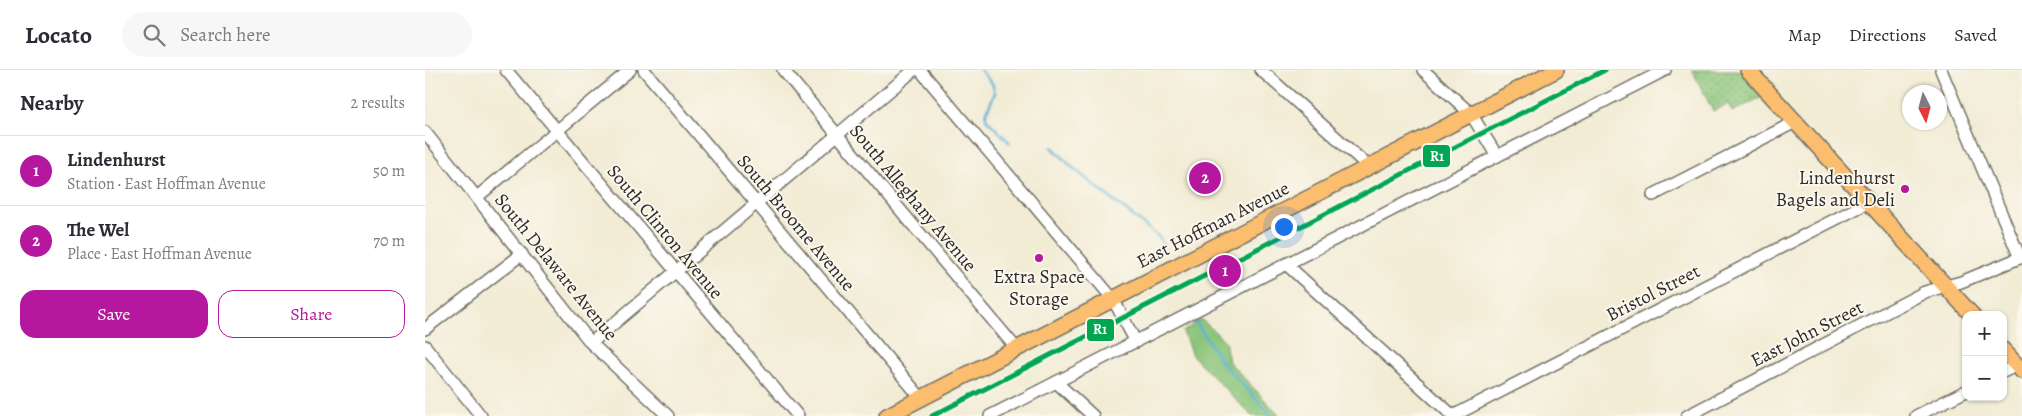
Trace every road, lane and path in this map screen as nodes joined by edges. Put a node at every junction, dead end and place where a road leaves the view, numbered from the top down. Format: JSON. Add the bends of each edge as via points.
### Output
{"nodes":[{"id":1,"x":506,"y":70,"type":"edge"},
{"id":2,"x":630,"y":70,"type":"edge"},
{"id":3,"x":644,"y":70,"type":"edge"},
{"id":4,"x":783,"y":70,"type":"edge"},
{"id":5,"x":914,"y":70,"type":"edge"},
{"id":6,"x":920,"y":70,"type":"edge"},
{"id":7,"x":1261,"y":70,"type":"edge"},
{"id":8,"x":1423,"y":70,"type":"edge"},
{"id":9,"x":1556,"y":70,"type":"edge"},
{"id":10,"x":1665,"y":70,"type":"edge"},
{"id":11,"x":1748,"y":70,"type":"edge"},
{"id":12,"x":1941,"y":70,"type":"edge"},
{"id":13,"x":1471,"y":114,"type":"junction"},
{"id":14,"x":1795,"y":122,"type":"junction"},
{"id":15,"x":557,"y":131,"type":"junction"},
{"id":16,"x":425,"y":132,"type":"edge"},
{"id":17,"x":838,"y":135,"type":"junction"},
{"id":18,"x":1497,"y":156,"type":"junction"},
{"id":19,"x":1369,"y":167,"type":"junction"},
{"id":20,"x":1653,"y":195,"type":"dead end"},
{"id":21,"x":477,"y":197,"type":"junction"},
{"id":22,"x":1869,"y":202,"type":"junction"},
{"id":23,"x":757,"y":203,"type":"junction"},
{"id":24,"x":522,"y":254,"type":"junction"},
{"id":25,"x":2021,"y":258,"type":"edge"},
{"id":26,"x":1286,"y":264,"type":"junction"},
{"id":27,"x":676,"y":271,"type":"junction"},
{"id":28,"x":1946,"y":286,"type":"junction"},
{"id":29,"x":1113,"y":299,"type":"junction"},
{"id":30,"x":1968,"y":311,"type":"edge"},
{"id":31,"x":425,"y":329,"type":"edge"},
{"id":32,"x":1136,"y":342,"type":"junction"},
{"id":33,"x":591,"y":343,"type":"junction"},
{"id":34,"x":425,"y":346,"type":"edge"},
{"id":35,"x":1016,"y":348,"type":"junction"},
{"id":36,"x":2007,"y":354,"type":"edge"},
{"id":37,"x":2020,"y":368,"type":"edge"},
{"id":38,"x":2007,"y":371,"type":"edge"},
{"id":39,"x":1056,"y":382,"type":"junction"},
{"id":40,"x":1962,"y":393,"type":"edge"},
{"id":41,"x":921,"y":398,"type":"junction"},
{"id":42,"x":664,"y":415,"type":"edge"},
{"id":43,"x":481,"y":416,"type":"edge"},
{"id":44,"x":798,"y":416,"type":"edge"},
{"id":45,"x":887,"y":416,"type":"edge"},
{"id":46,"x":990,"y":416,"type":"edge"},
{"id":47,"x":1093,"y":416,"type":"edge"},
{"id":48,"x":1453,"y":416,"type":"edge"},
{"id":49,"x":1687,"y":416,"type":"edge"},
{"id":50,"x":1916,"y":416,"type":"edge"}],
"edges":[{"from":1,"to":15,"type":"street","name":"South Clinton Avenue"},
{"from":2,"to":15,"type":"street"},
{"from":3,"to":23,"type":"street","name":"South Broome Avenue"},
{"from":4,"to":17,"type":"street","name":"South Alleghany Avenue"},
{"from":5,"to":17,"type":"street"},
{"from":6,"to":29,"type":"street"},
{"from":7,"to":19,"type":"street"},
{"from":8,"to":13,"type":"street"},
{"from":9,"to":13,"type":"main road","name":"East Hoffman Avenue"},
{"from":10,"to":18,"type":"street"},
{"from":11,"to":14,"type":"main road"},
{"from":12,"to":25,"type":"street"},
{"from":13,"to":18,"type":"street"},
{"from":13,"to":19,"type":"main road","name":"East Hoffman Avenue"},
{"from":14,"to":20,"type":"street"},
{"from":14,"to":22,"type":"main road"},
{"from":15,"to":21,"type":"street"},
{"from":15,"to":27,"type":"street","name":"South Clinton Avenue"},
{"from":16,"to":21,"type":"street","name":"South Delaware Avenue"},
{"from":17,"to":23,"type":"street"},
{"from":17,"to":35,"type":"street","name":"South Alleghany Avenue"},
{"from":18,"to":26,"type":"street"},
{"from":19,"to":29,"type":"main road","name":"East Hoffman Avenue"},
{"from":21,"to":24,"type":"street","name":"South Delaware Avenue"},
{"from":22,"to":28,"type":"main road"},
{"from":22,"to":48,"type":"street","name":"Bristol Street"},
{"from":23,"to":27,"type":"street"},
{"from":23,"to":41,"type":"street","name":"South Broome Avenue"},
{"from":24,"to":31,"type":"street"},
{"from":24,"to":33,"type":"street","name":"South Delaware Avenue"},
{"from":25,"to":28,"type":"street","name":"East John Street"},
{"from":26,"to":32,"type":"street"},
{"from":26,"to":48,"type":"street"},
{"from":27,"to":33,"type":"street"},
{"from":27,"to":44,"type":"street","name":"South Clinton Avenue"},
{"from":28,"to":30,"type":"main road"},
{"from":28,"to":49,"type":"street","name":"East John Street","via":[[1925,292]]},
{"from":29,"to":32,"type":"street"},
{"from":29,"to":35,"type":"main road","name":"East Hoffman Avenue"},
{"from":32,"to":39,"type":"street"},
{"from":33,"to":42,"type":"street","name":"South Delaware Avenue"},
{"from":34,"to":43,"type":"street"},
{"from":35,"to":41,"type":"main road","name":"East Hoffman Avenue"},
{"from":36,"to":37,"type":"main road"},
{"from":37,"to":38,"type":"street"},
{"from":39,"to":46,"type":"street"},
{"from":39,"to":47,"type":"street"},
{"from":40,"to":50,"type":"street"},
{"from":41,"to":45,"type":"main road","name":"East Hoffman Avenue"}]}
